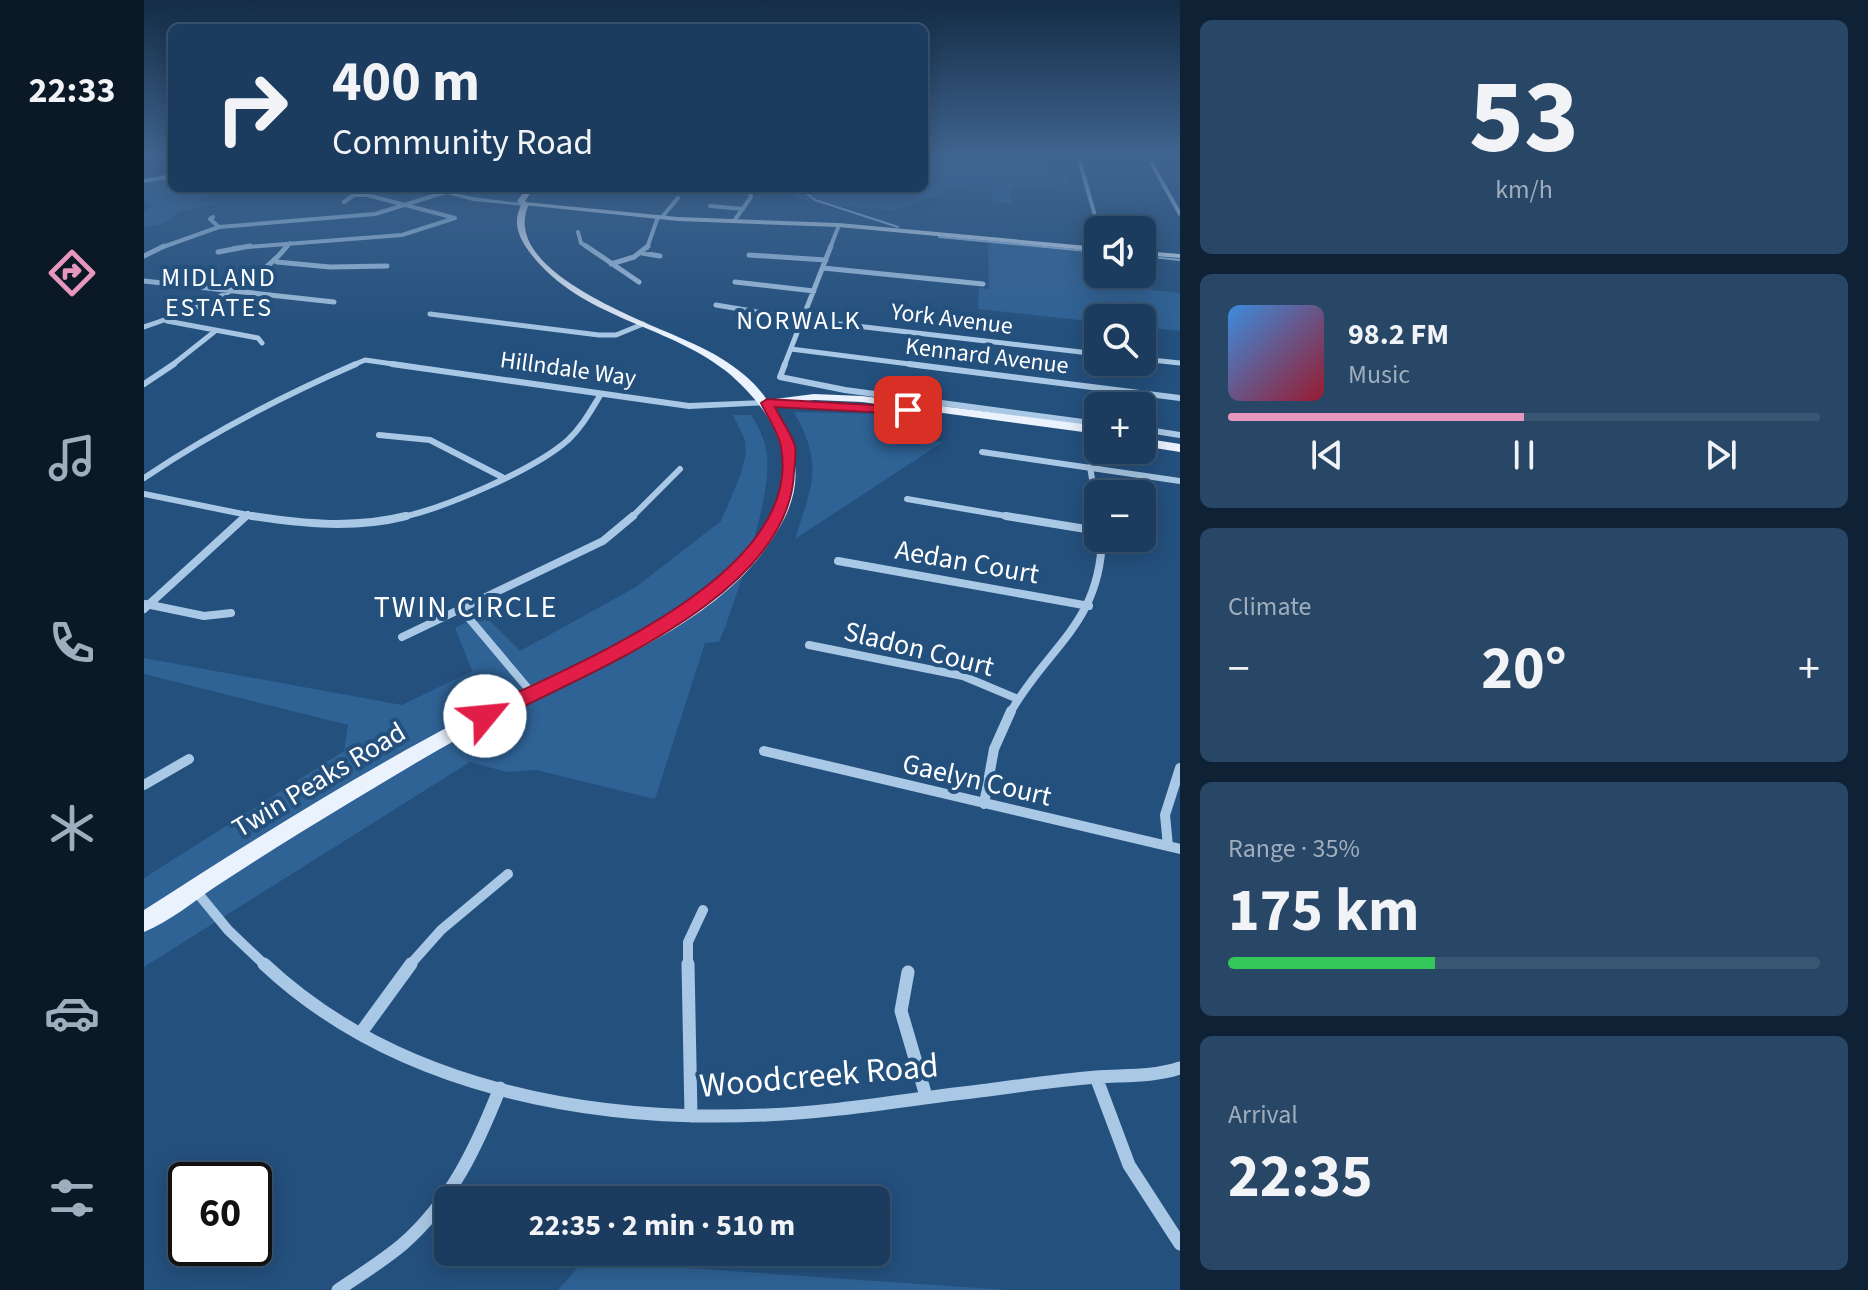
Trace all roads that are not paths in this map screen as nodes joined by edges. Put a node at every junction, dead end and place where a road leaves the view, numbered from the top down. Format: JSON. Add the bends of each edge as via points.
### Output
{"nodes":[{"id":1,"x":349,"y":216,"type":"edge"},
{"id":2,"x":454,"y":216,"type":"edge"},
{"id":3,"x":520,"y":216,"type":"edge"},
{"id":4,"x":652,"y":216,"type":"edge"},
{"id":5,"x":738,"y":216,"type":"edge"},
{"id":6,"x":213,"y":217,"type":"dead end"},
{"id":7,"x":660,"y":217,"type":"junction"},
{"id":8,"x":734,"y":221,"type":"junction"},
{"id":9,"x":839,"y":225,"type":"junction"},
{"id":10,"x":219,"y":227,"type":"junction"},
{"id":11,"x":419,"y":231,"type":"junction"},
{"id":12,"x":578,"y":232,"type":"dead end"},
{"id":13,"x":431,"y":238,"type":"dead end"},
{"id":14,"x":290,"y":243,"type":"junction"},
{"id":15,"x":1084,"y":248,"type":"edge"},
{"id":16,"x":218,"y":252,"type":"dead end"},
{"id":17,"x":642,"y":253,"type":"junction"},
{"id":18,"x":1156,"y":254,"type":"edge"},
{"id":19,"x":749,"y":255,"type":"dead end"},
{"id":20,"x":144,"y":256,"type":"edge"},
{"id":21,"x":660,"y":256,"type":"dead end"},
{"id":22,"x":1180,"y":256,"type":"edge"},
{"id":23,"x":826,"y":260,"type":"junction"},
{"id":24,"x":275,"y":262,"type":"junction"},
{"id":25,"x":611,"y":264,"type":"junction"},
{"id":26,"x":387,"y":266,"type":"dead end"},
{"id":27,"x":823,"y":268,"type":"junction"},
{"id":28,"x":144,"y":281,"type":"edge"},
{"id":29,"x":639,"y":282,"type":"dead end"},
{"id":30,"x":735,"y":282,"type":"dead end"},
{"id":31,"x":983,"y":284,"type":"dead end"},
{"id":32,"x":222,"y":291,"type":"junction"},
{"id":33,"x":814,"y":291,"type":"junction"},
{"id":34,"x":334,"y":302,"type":"dead end"},
{"id":35,"x":716,"y":305,"type":"dead end"},
{"id":36,"x":430,"y":314,"type":"dead end"},
{"id":37,"x":802,"y":319,"type":"junction"},
{"id":38,"x":167,"y":320,"type":"junction"},
{"id":39,"x":643,"y":324,"type":"junction"},
{"id":40,"x":144,"y":327,"type":"edge"},
{"id":41,"x":214,"y":332,"type":"junction"},
{"id":42,"x":262,"y":343,"type":"dead end"},
{"id":43,"x":791,"y":349,"type":"junction"},
{"id":44,"x":1084,"y":352,"type":"edge"},
{"id":45,"x":1156,"y":360,"type":"edge"},
{"id":46,"x":1180,"y":363,"type":"edge"},
{"id":47,"x":144,"y":384,"type":"edge"},
{"id":48,"x":601,"y":394,"type":"junction"},
{"id":49,"x":1180,"y":398,"type":"edge"},
{"id":50,"x":767,"y":403,"type":"junction"},
{"id":51,"x":689,"y":406,"type":"joint"},
{"id":52,"x":1084,"y":422,"type":"edge"},
{"id":53,"x":1084,"y":428,"type":"edge"},
{"id":54,"x":1156,"y":431,"type":"edge"},
{"id":55,"x":1084,"y":434,"type":"edge"},
{"id":56,"x":379,"y":435,"type":"dead end"},
{"id":57,"x":1180,"y":435,"type":"edge"},
{"id":58,"x":1156,"y":438,"type":"edge"},
{"id":59,"x":1180,"y":441,"type":"edge"},
{"id":60,"x":1156,"y":444,"type":"edge"},
{"id":61,"x":1180,"y":448,"type":"edge"},
{"id":62,"x":982,"y":452,"type":"dead end"},
{"id":63,"x":1090,"y":467,"type":"junction"},
{"id":64,"x":680,"y":469,"type":"dead end"},
{"id":65,"x":502,"y":477,"type":"junction"},
{"id":66,"x":144,"y":478,"type":"edge"},
{"id":67,"x":1092,"y":480,"type":"edge"},
{"id":68,"x":1180,"y":481,"type":"edge"},
{"id":69,"x":144,"y":494,"type":"edge"},
{"id":70,"x":907,"y":499,"type":"dead end"},
{"id":71,"x":248,"y":514,"type":"junction"},
{"id":72,"x":1084,"y":529,"type":"edge"},
{"id":73,"x":1100,"y":552,"type":"edge"},
{"id":74,"x":838,"y":561,"type":"dead end"},
{"id":75,"x":146,"y":606,"type":"edge"},
{"id":76,"x":1089,"y":606,"type":"junction"},
{"id":77,"x":462,"y":610,"type":"junction"},
{"id":78,"x":231,"y":613,"type":"dead end"},
{"id":79,"x":402,"y":637,"type":"dead end"},
{"id":80,"x":809,"y":645,"type":"dead end"},
{"id":81,"x":531,"y":692,"type":"junction"},
{"id":82,"x":1018,"y":699,"type":"junction"},
{"id":83,"x":764,"y":751,"type":"dead end"},
{"id":84,"x":189,"y":759,"type":"dead end"},
{"id":85,"x":1180,"y":768,"type":"edge"},
{"id":86,"x":144,"y":785,"type":"edge"},
{"id":87,"x":984,"y":804,"type":"junction"},
{"id":88,"x":1168,"y":846,"type":"junction"},
{"id":89,"x":1180,"y":849,"type":"edge"},
{"id":90,"x":508,"y":874,"type":"dead end"},
{"id":91,"x":194,"y":888,"type":"junction"},
{"id":92,"x":703,"y":910,"type":"dead end"},
{"id":93,"x":144,"y":922,"type":"edge"},
{"id":94,"x":908,"y":972,"type":"dead end"},
{"id":95,"x":360,"y":1034,"type":"junction"},
{"id":96,"x":1180,"y":1068,"type":"edge"},
{"id":97,"x":1096,"y":1077,"type":"junction"},
{"id":98,"x":500,"y":1088,"type":"junction"},
{"id":99,"x":926,"y":1096,"type":"junction"},
{"id":100,"x":691,"y":1116,"type":"junction"},
{"id":101,"x":1180,"y":1244,"type":"edge"},
{"id":102,"x":338,"y":1290,"type":"edge"}],
"edges":[{"from":1,"to":10,"type":"street"},
{"from":2,"to":11,"type":"street"},
{"from":3,"to":39,"type":"main road","name":"Twin Peaks Road","via":[[522,234],[541,263],[586,296]]},
{"from":4,"to":7,"type":"main road"},
{"from":5,"to":8,"type":"street"},
{"from":6,"to":10,"type":"street"},
{"from":7,"to":8,"type":"main road"},
{"from":7,"to":17,"type":"street"},
{"from":8,"to":9,"type":"main road"},
{"from":9,"to":15,"type":"main road"},
{"from":9,"to":23,"type":"street"},
{"from":10,"to":20,"type":"street"},
{"from":11,"to":13,"type":"street"},
{"from":11,"to":14,"type":"street"},
{"from":12,"to":25,"type":"street","via":[[581,243]]},
{"from":14,"to":16,"type":"street"},
{"from":14,"to":24,"type":"street"},
{"from":17,"to":21,"type":"street"},
{"from":17,"to":25,"type":"street"},
{"from":18,"to":22,"type":"main road"},
{"from":19,"to":23,"type":"street"},
{"from":23,"to":27,"type":"street"},
{"from":24,"to":26,"type":"street"},
{"from":24,"to":32,"type":"street"},
{"from":25,"to":29,"type":"street"},
{"from":27,"to":31,"type":"street"},
{"from":27,"to":33,"type":"street"},
{"from":28,"to":32,"type":"street"},
{"from":30,"to":33,"type":"street"},
{"from":32,"to":34,"type":"street"},
{"from":32,"to":38,"type":"street"},
{"from":33,"to":37,"type":"street"},
{"from":35,"to":37,"type":"street","name":"York Avenue"},
{"from":36,"to":39,"type":"street","via":[[599,335],[616,335]]},
{"from":37,"to":43,"type":"street"},
{"from":37,"to":44,"type":"street","name":"York Avenue"},
{"from":38,"to":40,"type":"street"},
{"from":38,"to":41,"type":"street"},
{"from":39,"to":50,"type":"main road","name":"Twin Peaks Road","via":[[733,369]]},
{"from":41,"to":42,"type":"street"},
{"from":41,"to":47,"type":"street"},
{"from":43,"to":49,"type":"street","name":"Kennard Avenue"},
{"from":43,"to":52,"type":"street","via":[[780,377]]},
{"from":45,"to":46,"type":"street"},
{"from":48,"to":51,"type":"street","name":"Hillndale Way"},
{"from":48,"to":65,"type":"street","via":[[568,439]]},
{"from":48,"to":66,"type":"street","name":"Hillndale Way","via":[[365,360],[297,389]]},
{"from":50,"to":51,"type":"street","name":"Hillndale Way"},
{"from":50,"to":53,"type":"main road","via":[[814,397],[862,399]]},
{"from":50,"to":55,"type":"main road","via":[[896,409]]},
{"from":50,"to":81,"type":"main road","name":"Twin Peaks Road","via":[[788,447],[789,470],[786,495],[760,547],[735,575],[660,628]]},
{"from":54,"to":57,"type":"street"},
{"from":56,"to":65,"type":"street","via":[[447,444]]},
{"from":58,"to":59,"type":"main road"},
{"from":60,"to":61,"type":"main road"},
{"from":62,"to":63,"type":"street"},
{"from":63,"to":67,"type":"street"},
{"from":63,"to":68,"type":"street"},
{"from":64,"to":77,"type":"street","via":[[603,541]]},
{"from":65,"to":71,"type":"street","via":[[459,500],[398,521],[314,527]]},
{"from":69,"to":71,"type":"street"},
{"from":70,"to":72,"type":"street"},
{"from":71,"to":75,"type":"street"},
{"from":73,"to":76,"type":"street"},
{"from":74,"to":76,"type":"street","name":"Aedan Court"},
{"from":75,"to":78,"type":"street","via":[[204,616]]},
{"from":76,"to":82,"type":"street"},
{"from":77,"to":79,"type":"street"},
{"from":77,"to":81,"type":"street"},
{"from":80,"to":82,"type":"street","name":"Sladon Court","via":[[963,676]]},
{"from":81,"to":91,"type":"main road","name":"Twin Peaks Road"},
{"from":82,"to":87,"type":"street","via":[[995,744]]},
{"from":83,"to":87,"type":"street","name":"Gaelyn Court"},
{"from":84,"to":86,"type":"street"},
{"from":85,"to":88,"type":"street","via":[[1165,815]]},
{"from":87,"to":88,"type":"street","name":"Gaelyn Court"},
{"from":88,"to":89,"type":"street","name":"Gaelyn Court"},
{"from":90,"to":95,"type":"street","via":[[493,893],[438,932]]},
{"from":91,"to":93,"type":"main road","name":"Twin Peaks Road"},
{"from":91,"to":95,"type":"street","name":"Woodcreek Road","via":[[228,930],[295,993]]},
{"from":92,"to":100,"type":"street","via":[[688,942]]},
{"from":94,"to":99,"type":"street","via":[[901,1011]]},
{"from":95,"to":98,"type":"street","name":"Woodcreek Road","via":[[421,1063]]},
{"from":96,"to":97,"type":"street","name":"Woodcreek Road","via":[[1162,1074]]},
{"from":97,"to":99,"type":"street","name":"Woodcreek Road"},
{"from":97,"to":101,"type":"street","via":[[1105,1113],[1137,1186]]},
{"from":98,"to":100,"type":"street","name":"Woodcreek Road","via":[[584,1109]]},
{"from":98,"to":102,"type":"street","via":[[487,1123],[440,1206],[405,1243]]},
{"from":99,"to":100,"type":"street","name":"Woodcreek Road","via":[[768,1115]]}]}
